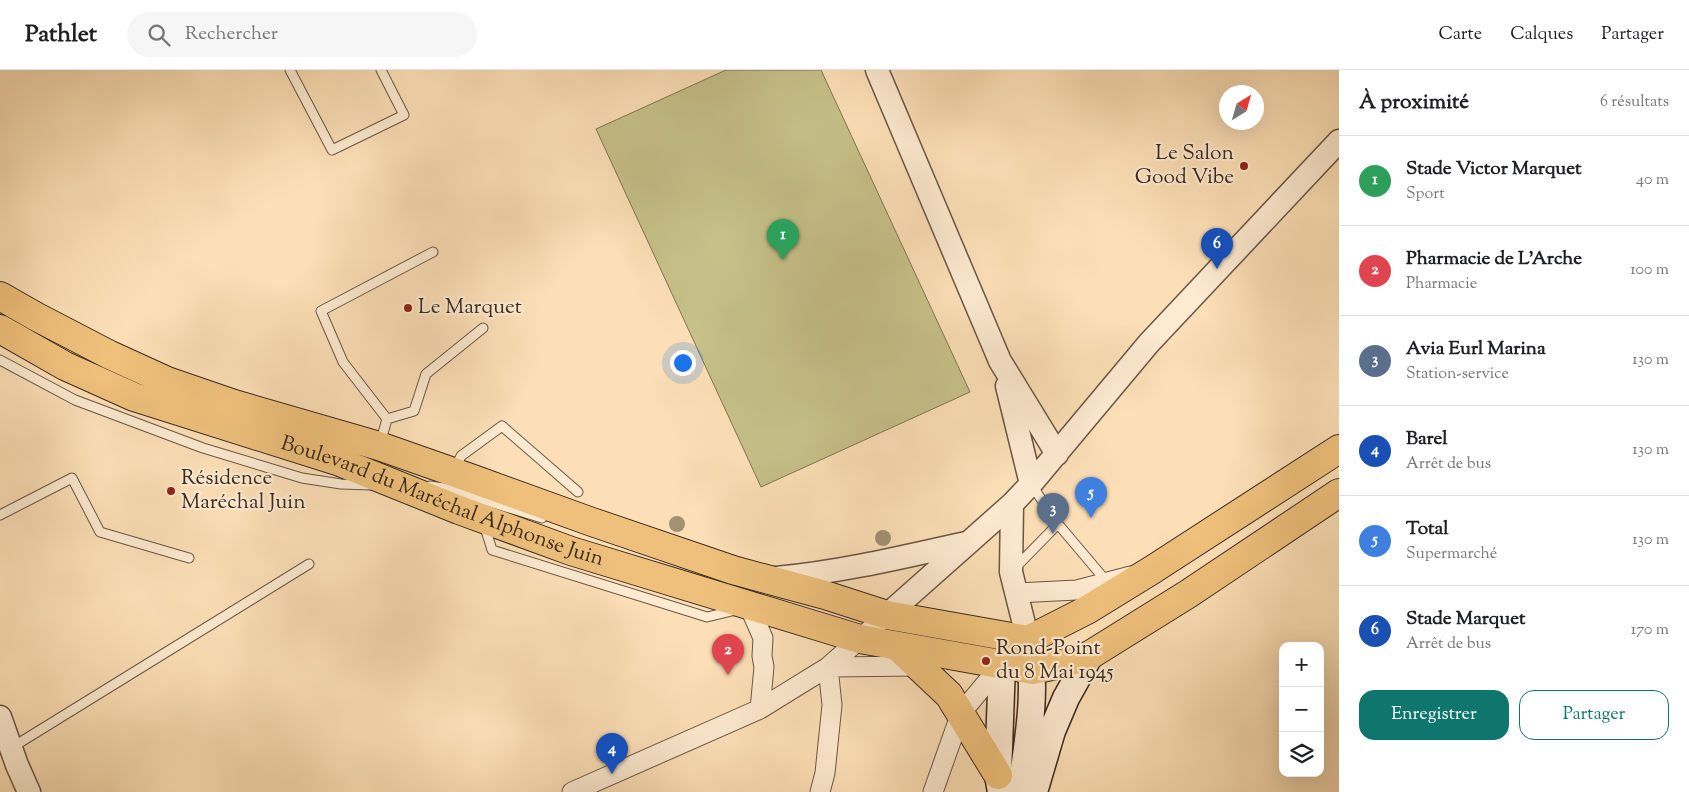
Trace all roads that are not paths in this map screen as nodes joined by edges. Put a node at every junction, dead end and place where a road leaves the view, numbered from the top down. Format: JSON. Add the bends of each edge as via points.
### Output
{"nodes":[{"id":1,"x":290,"y":70,"type":"edge"},
{"id":2,"x":381,"y":70,"type":"edge"},
{"id":3,"x":879,"y":71,"type":"edge"},
{"id":4,"x":1339,"y":141,"type":"edge"},
{"id":5,"x":433,"y":252,"type":"dead end"},
{"id":6,"x":0,"y":296,"type":"edge"},
{"id":7,"x":483,"y":328,"type":"dead end"},
{"id":8,"x":0,"y":329,"type":"edge"},
{"id":9,"x":0,"y":360,"type":"edge"},
{"id":10,"x":1000,"y":361,"type":"junction"},
{"id":11,"x":387,"y":420,"type":"junction"},
{"id":12,"x":379,"y":446,"type":"junction"},
{"id":13,"x":1339,"y":449,"type":"edge"},
{"id":14,"x":1057,"y":454,"type":"junction"},
{"id":15,"x":454,"y":472,"type":"junction"},
{"id":16,"x":393,"y":483,"type":"junction"},
{"id":17,"x":1031,"y":484,"type":"junction"},
{"id":18,"x":578,"y":492,"type":"dead end"},
{"id":19,"x":1339,"y":493,"type":"edge"},
{"id":20,"x":1012,"y":504,"type":"junction"},
{"id":21,"x":0,"y":514,"type":"edge"},
{"id":22,"x":592,"y":522,"type":"junction"},
{"id":23,"x":1058,"y":524,"type":"junction"},
{"id":24,"x":967,"y":543,"type":"junction"},
{"id":25,"x":189,"y":558,"type":"dead end"},
{"id":26,"x":309,"y":564,"type":"dead end"},
{"id":27,"x":1152,"y":570,"type":"junction"},
{"id":28,"x":764,"y":579,"type":"junction"},
{"id":29,"x":1013,"y":582,"type":"junction"},
{"id":30,"x":1107,"y":582,"type":"junction"},
{"id":31,"x":748,"y":606,"type":"junction"},
{"id":32,"x":887,"y":615,"type":"junction"},
{"id":33,"x":860,"y":639,"type":"junction"},
{"id":34,"x":1028,"y":640,"type":"junction"},
{"id":35,"x":897,"y":646,"type":"junction"},
{"id":36,"x":1090,"y":655,"type":"junction"},
{"id":37,"x":1002,"y":664,"type":"junction"},
{"id":38,"x":920,"y":666,"type":"junction"},
{"id":39,"x":828,"y":667,"type":"junction"},
{"id":40,"x":1032,"y":670,"type":"junction"},
{"id":41,"x":760,"y":709,"type":"junction"},
{"id":42,"x":960,"y":713,"type":"junction"},
{"id":43,"x":0,"y":717,"type":"edge"},
{"id":44,"x":11,"y":748,"type":"junction"},
{"id":45,"x":999,"y":783,"type":"edge"},
{"id":46,"x":28,"y":792,"type":"edge"},
{"id":47,"x":572,"y":792,"type":"edge"},
{"id":48,"x":820,"y":792,"type":"edge"},
{"id":49,"x":933,"y":792,"type":"edge"},
{"id":50,"x":1021,"y":792,"type":"edge"},
{"id":51,"x":1034,"y":792,"type":"edge"}],
"edges":[{"from":1,"to":2,"type":"lane","via":[[332,150],[404,115]]},
{"from":3,"to":10,"type":"street"},
{"from":4,"to":14,"type":"street","via":[[1149,343]]},
{"from":5,"to":11,"type":"lane","via":[[321,311],[343,362]]},
{"from":6,"to":12,"type":"main road","name":"Boulevard du Maréchal Alphonse Juin","via":[[110,356],[167,381]]},
{"from":7,"to":11,"type":"lane","via":[[426,374],[414,411]]},
{"from":8,"to":16,"type":"main road","name":"Boulevard du Maréchal Alphonse Juin","via":[[64,366],[134,397],[340,462]]},
{"from":9,"to":16,"type":"lane","via":[[75,400],[203,448],[302,478],[368,486]]},
{"from":10,"to":14,"type":"street"},
{"from":10,"to":17,"type":"street"},
{"from":11,"to":12,"type":"lane"},
{"from":12,"to":15,"type":"main road","name":"Boulevard du Maréchal Alphonse Juin"},
{"from":13,"to":27,"type":"main road"},
{"from":14,"to":17,"type":"street"},
{"from":15,"to":18,"type":"lane","via":[[461,456],[502,426]]},
{"from":15,"to":22,"type":"main road","name":"Boulevard du Maréchal Alphonse Juin"},
{"from":16,"to":22,"type":"lane","via":[[444,488],[544,519]]},
{"from":16,"to":31,"type":"main road","name":"Boulevard du Maréchal Alphonse Juin","via":[[571,551]]},
{"from":17,"to":20,"type":"street"},
{"from":17,"to":23,"type":"lane"},
{"from":19,"to":36,"type":"main road"},
{"from":20,"to":24,"type":"street"},
{"from":20,"to":29,"type":"street"},
{"from":21,"to":25,"type":"lane","via":[[72,478],[100,532]]},
{"from":22,"to":28,"type":"main road","name":"Boulevard du Maréchal Alphonse Juin"},
{"from":23,"to":29,"type":"lane"},
{"from":23,"to":30,"type":"lane"},
{"from":24,"to":28,"type":"street","via":[[863,566]]},
{"from":24,"to":32,"type":"street"},
{"from":26,"to":44,"type":"lane"},
{"from":27,"to":30,"type":"street"},
{"from":27,"to":34,"type":"main road","via":[[1087,610]]},
{"from":28,"to":32,"type":"main road","name":"Boulevard du Maréchal Alphonse Juin"},
{"from":29,"to":30,"type":"street","via":[[1077,590]]},
{"from":29,"to":34,"type":"street"},
{"from":31,"to":33,"type":"main road","name":"Boulevard du Maréchal Alphonse Juin"},
{"from":31,"to":41,"type":"street","via":[[763,638]]},
{"from":32,"to":33,"type":"street"},
{"from":32,"to":34,"type":"main road"},
{"from":32,"to":35,"type":"street","via":[[889,631]]},
{"from":33,"to":35,"type":"main road","name":"Boulevard du Maréchal Alphonse Juin"},
{"from":33,"to":39,"type":"street"},
{"from":34,"to":37,"type":"main road"},
{"from":34,"to":40,"type":"main road"},
{"from":35,"to":37,"type":"main road"},
{"from":35,"to":38,"type":"main road"},
{"from":36,"to":40,"type":"main road"},
{"from":36,"to":51,"type":"main road","via":[[1052,731]]},
{"from":37,"to":40,"type":"main road"},
{"from":37,"to":42,"type":"street"},
{"from":37,"to":45,"type":"main road"},
{"from":38,"to":39,"type":"street"},
{"from":38,"to":42,"type":"main road","via":[[949,695]]},
{"from":39,"to":41,"type":"street"},
{"from":39,"to":48,"type":"street","via":[[832,705]]},
{"from":40,"to":50,"type":"main road","via":[[1031,711]]},
{"from":41,"to":47,"type":"street"},
{"from":42,"to":45,"type":"main road"},
{"from":42,"to":49,"type":"street"},
{"from":43,"to":44,"type":"street"},
{"from":44,"to":46,"type":"street"}]}
